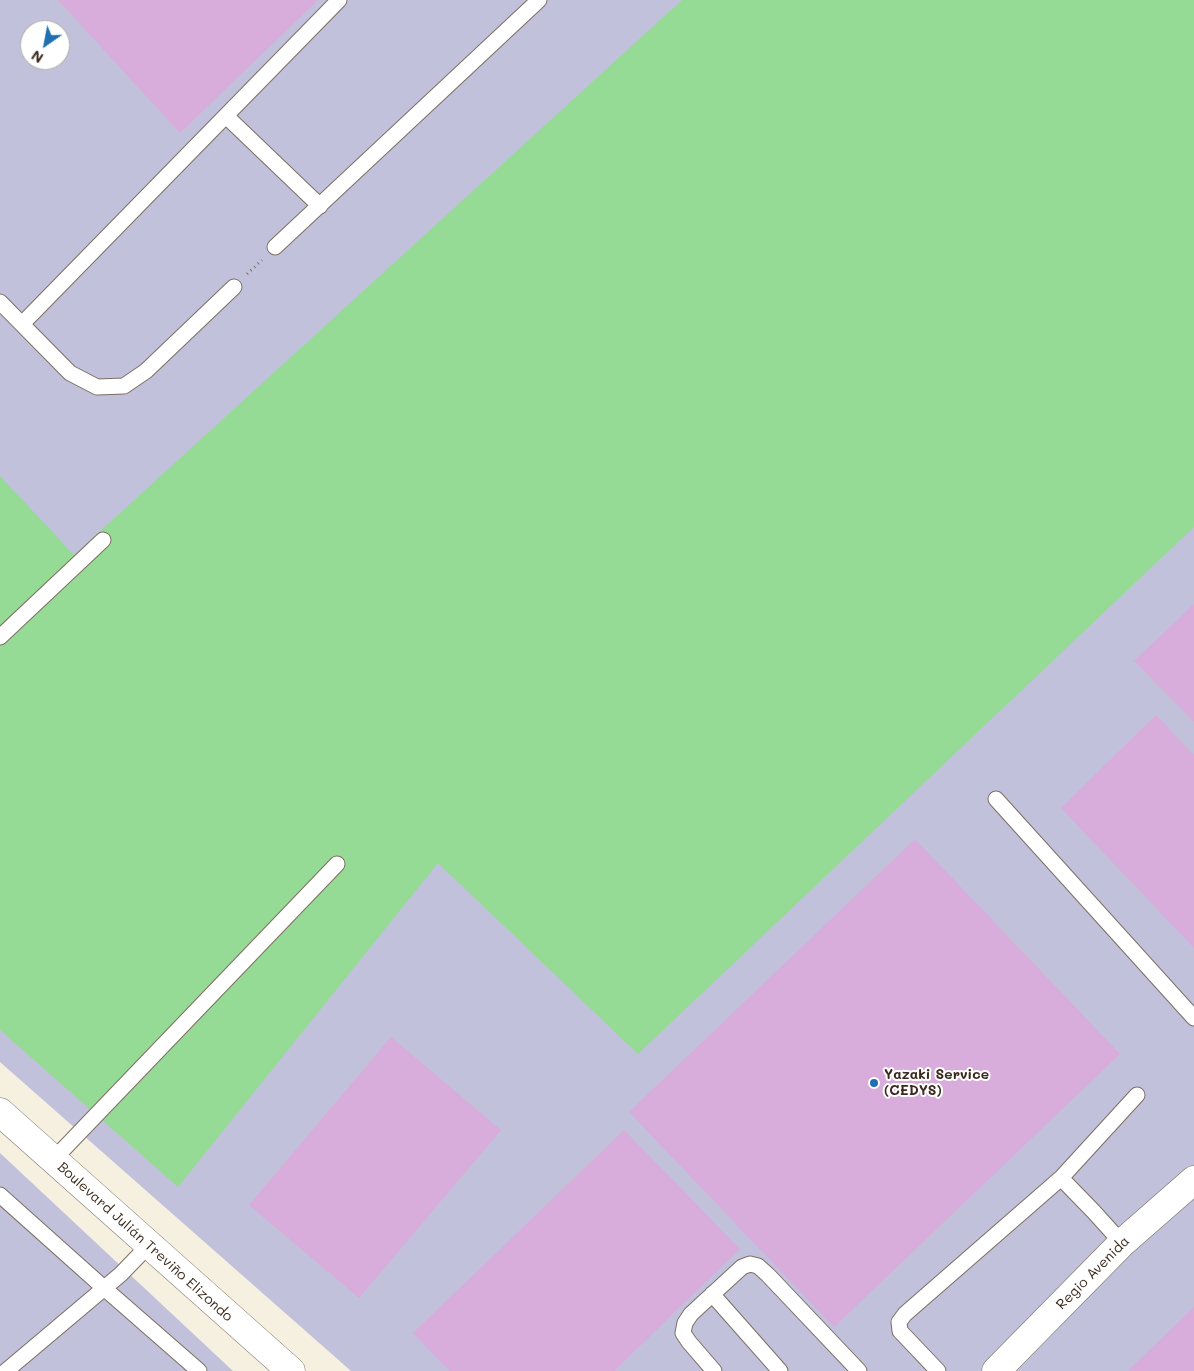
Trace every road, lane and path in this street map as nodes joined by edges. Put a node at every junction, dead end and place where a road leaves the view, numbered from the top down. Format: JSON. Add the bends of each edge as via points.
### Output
{"nodes":[{"id":1,"x":339,"y":0,"type":"edge"},
{"id":2,"x":539,"y":0,"type":"edge"},
{"id":3,"x":226,"y":116,"type":"junction"},
{"id":4,"x":320,"y":206,"type":"junction"},
{"id":5,"x":275,"y":247,"type":"joint"},
{"id":6,"x":234,"y":286,"type":"joint"},
{"id":7,"x":0,"y":302,"type":"edge"},
{"id":8,"x":22,"y":324,"type":"junction"},
{"id":9,"x":103,"y":540,"type":"dead end"},
{"id":10,"x":0,"y":637,"type":"edge"},
{"id":11,"x":996,"y":799,"type":"dead end"},
{"id":12,"x":337,"y":864,"type":"dead end"},
{"id":13,"x":1194,"y":1018,"type":"edge"},
{"id":14,"x":1137,"y":1095,"type":"dead end"},
{"id":15,"x":0,"y":1112,"type":"edge"},
{"id":16,"x":53,"y":1160,"type":"junction"},
{"id":17,"x":1061,"y":1178,"type":"junction"},
{"id":18,"x":1194,"y":1180,"type":"edge"},
{"id":19,"x":0,"y":1195,"type":"edge"},
{"id":20,"x":1122,"y":1243,"type":"junction"},
{"id":21,"x":149,"y":1245,"type":"junction"},
{"id":22,"x":104,"y":1288,"type":"junction"},
{"id":23,"x":712,"y":1294,"type":"junction"},
{"id":24,"x":6,"y":1371,"type":"edge"},
{"id":25,"x":200,"y":1371,"type":"edge"},
{"id":26,"x":290,"y":1371,"type":"edge"},
{"id":27,"x":714,"y":1371,"type":"edge"},
{"id":28,"x":780,"y":1371,"type":"edge"},
{"id":29,"x":859,"y":1371,"type":"edge"},
{"id":30,"x":938,"y":1371,"type":"edge"},
{"id":31,"x":996,"y":1371,"type":"edge"}],
"edges":[{"from":1,"to":3,"type":"lane"},
{"from":2,"to":4,"type":"lane"},
{"from":3,"to":4,"type":"lane"},
{"from":3,"to":8,"type":"lane"},
{"from":4,"to":5,"type":"lane"},
{"from":5,"to":6,"type":"path"},
{"from":6,"to":8,"type":"lane","via":[[146,371],[124,386],[97,387],[70,373]]},
{"from":7,"to":8,"type":"lane"},
{"from":9,"to":10,"type":"lane"},
{"from":11,"to":13,"type":"lane"},
{"from":12,"to":16,"type":"lane"},
{"from":14,"to":17,"type":"lane"},
{"from":15,"to":16,"type":"street","name":"Boulevard Julián Treviño Elizondo"},
{"from":16,"to":21,"type":"street","name":"Boulevard Julián Treviño Elizondo"},
{"from":17,"to":20,"type":"lane"},
{"from":17,"to":30,"type":"lane","via":[[899,1322],[900,1331]]},
{"from":18,"to":20,"type":"street","name":"Regio Avenida"},
{"from":19,"to":22,"type":"lane"},
{"from":20,"to":31,"type":"street","name":"Regio Avenida"},
{"from":21,"to":22,"type":"lane"},
{"from":21,"to":26,"type":"street","name":"Boulevard Julián Treviño Elizondo"},
{"from":22,"to":24,"type":"lane"},
{"from":22,"to":25,"type":"lane"},
{"from":23,"to":27,"type":"lane","via":[[691,1314],[683,1333]]},
{"from":23,"to":28,"type":"lane"},
{"from":23,"to":29,"type":"lane","via":[[742,1267],[758,1266]]}]}
